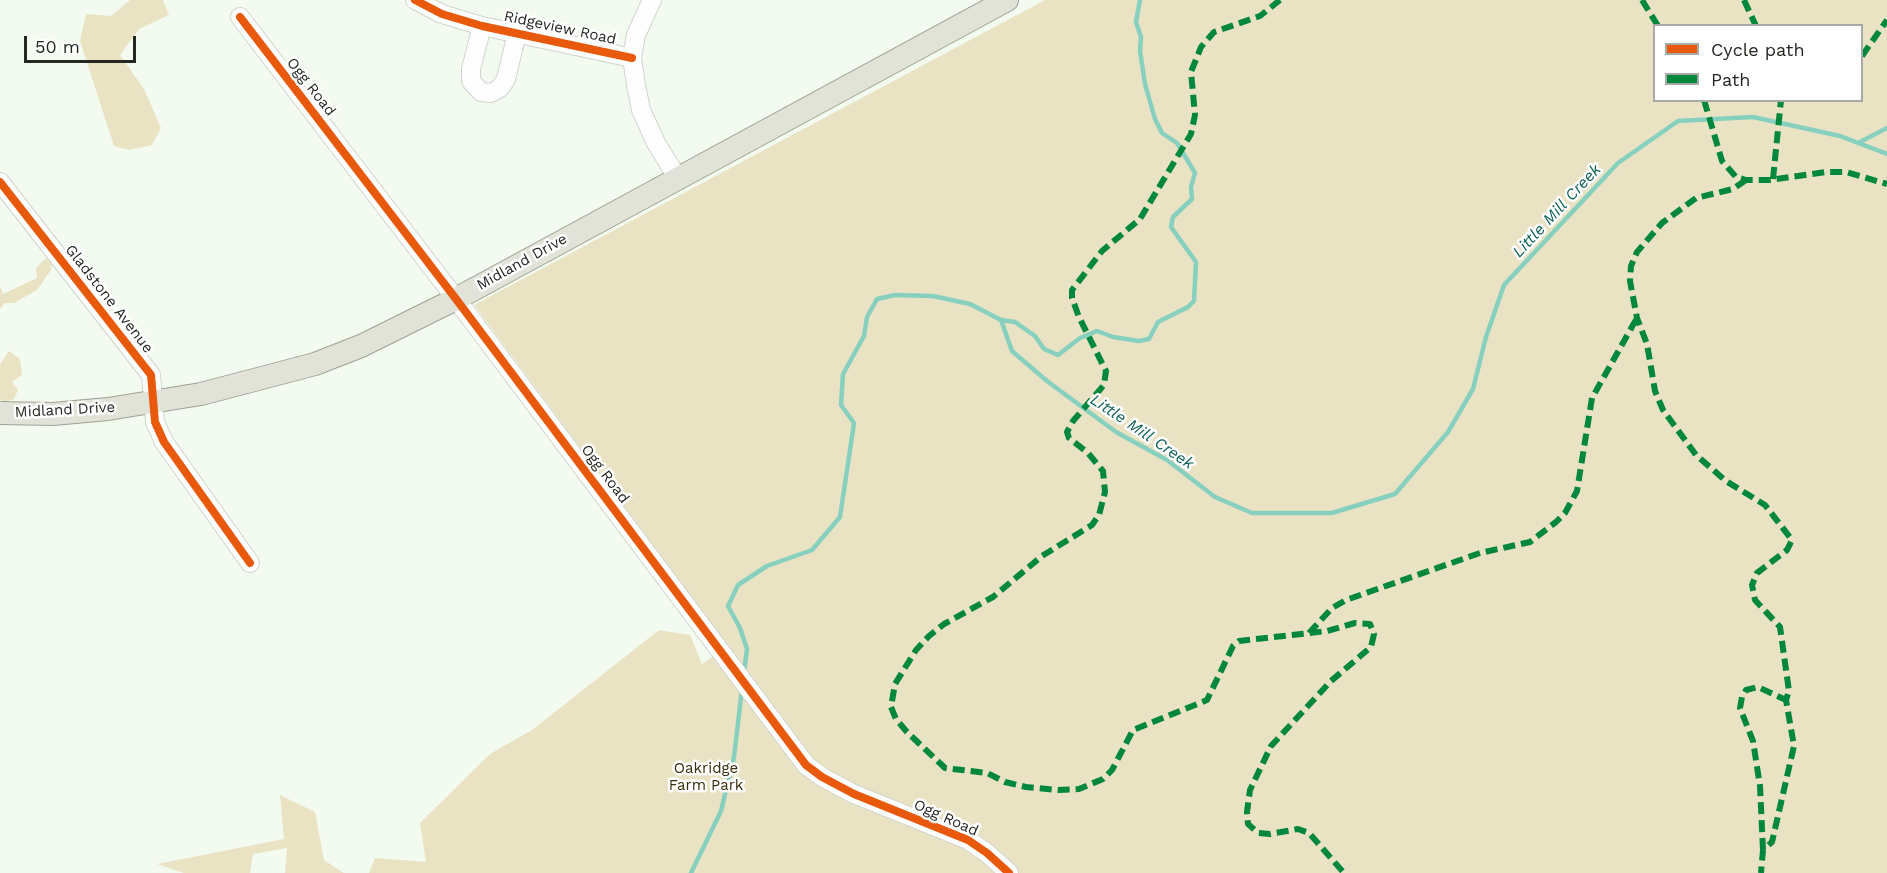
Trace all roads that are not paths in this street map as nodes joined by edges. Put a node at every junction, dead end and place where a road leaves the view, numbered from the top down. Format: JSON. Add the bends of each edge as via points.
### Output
{"nodes":[{"id":1,"x":415,"y":0,"type":"edge"},
{"id":2,"x":652,"y":0,"type":"edge"},
{"id":3,"x":1007,"y":0,"type":"edge"},
{"id":4,"x":240,"y":17,"type":"dead end"},
{"id":5,"x":482,"y":26,"type":"junction"},
{"id":6,"x":517,"y":33,"type":"junction"},
{"id":7,"x":632,"y":58,"type":"junction"},
{"id":8,"x":677,"y":177,"type":"junction"},
{"id":9,"x":0,"y":182,"type":"edge"},
{"id":10,"x":456,"y":299,"type":"junction"},
{"id":11,"x":154,"y":401,"type":"junction"},
{"id":12,"x":0,"y":413,"type":"edge"},
{"id":13,"x":250,"y":563,"type":"dead end"},
{"id":14,"x":1009,"y":873,"type":"edge"}],
"edges":[{"from":1,"to":5,"type":"street","name":"Ridgeview Road","via":[[442,14]]},
{"from":2,"to":7,"type":"street","via":[[636,35]]},
{"from":3,"to":8,"type":"main road","name":"Midland Drive"},
{"from":4,"to":10,"type":"street","name":"Ogg Road"},
{"from":5,"to":6,"type":"street","name":"Ridgeview Road"},
{"from":5,"to":6,"type":"street","name":"Ridgeview Road","via":[[471,69],[471,81],[481,92],[491,93],[506,79]]},
{"from":6,"to":7,"type":"street","name":"Ridgeview Road"},
{"from":7,"to":8,"type":"street","via":[[642,110]]},
{"from":8,"to":10,"type":"main road","name":"Midland Drive"},
{"from":9,"to":11,"type":"street","name":"Gladstone Avenue","via":[[151,375]]},
{"from":10,"to":11,"type":"main road","name":"Midland Drive","via":[[315,364],[237,386]]},
{"from":10,"to":14,"type":"street","name":"Ogg Road","via":[[806,765],[854,794],[968,840]]},
{"from":11,"to":12,"type":"main road","name":"Midland Drive","via":[[64,413]]},
{"from":11,"to":13,"type":"street","name":"Gladstone Avenue","via":[[155,422],[164,442]]}]}
